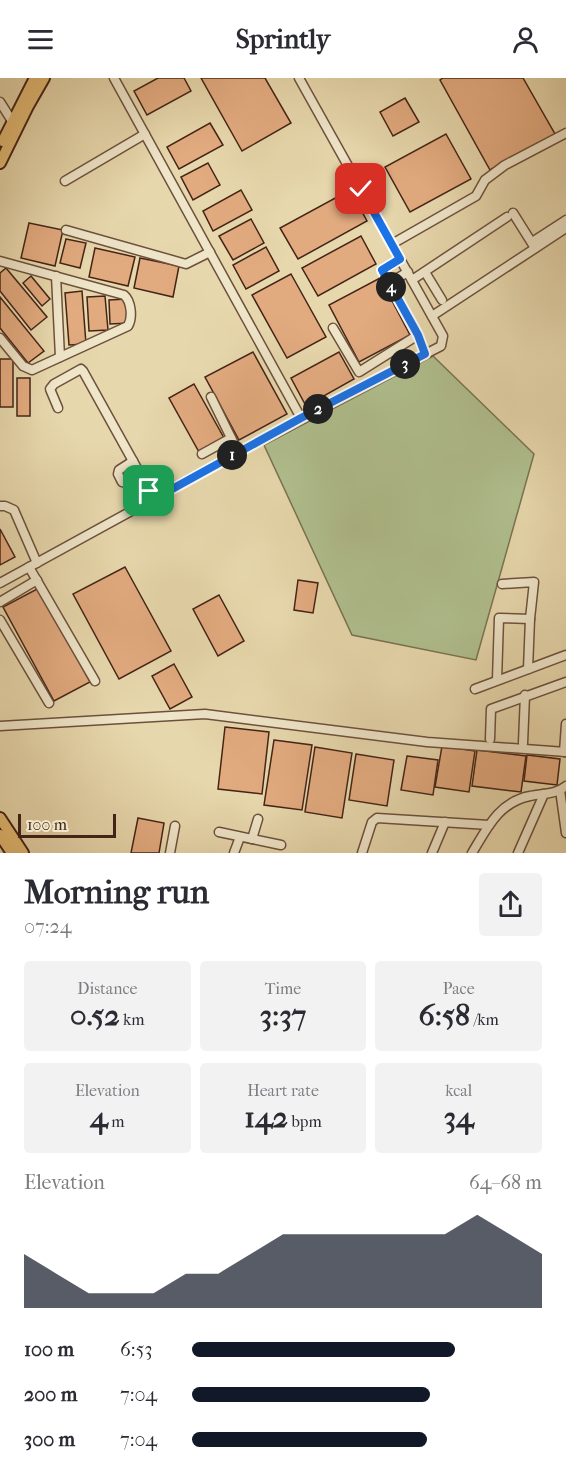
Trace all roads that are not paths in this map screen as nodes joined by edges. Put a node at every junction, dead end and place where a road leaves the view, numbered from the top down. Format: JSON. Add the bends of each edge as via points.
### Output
{"nodes":[{"id":1,"x":35,"y":78,"type":"edge"},
{"id":2,"x":44,"y":78,"type":"edge"},
{"id":3,"x":114,"y":78,"type":"edge"},
{"id":4,"x":299,"y":78,"type":"edge"},
{"id":5,"x":0,"y":102,"type":"edge"},
{"id":6,"x":12,"y":120,"type":"junction"},
{"id":7,"x":566,"y":133,"type":"edge"},
{"id":8,"x":145,"y":134,"type":"junction"},
{"id":9,"x":0,"y":147,"type":"edge"},
{"id":10,"x":0,"y":163,"type":"edge"},
{"id":11,"x":65,"y":180,"type":"dead end"},
{"id":12,"x":566,"y":220,"type":"edge"},
{"id":13,"x":566,"y":228,"type":"edge"},
{"id":14,"x":66,"y":230,"type":"dead end"},
{"id":15,"x":550,"y":234,"type":"junction"},
{"id":16,"x":392,"y":244,"type":"junction"},
{"id":17,"x":534,"y":245,"type":"junction"},
{"id":18,"x":210,"y":252,"type":"junction"},
{"id":19,"x":400,"y":259,"type":"junction"},
{"id":20,"x":0,"y":261,"type":"edge"},
{"id":21,"x":425,"y":272,"type":"junction"},
{"id":22,"x":56,"y":276,"type":"junction"},
{"id":23,"x":410,"y":276,"type":"junction"},
{"id":24,"x":389,"y":283,"type":"junction"},
{"id":25,"x":442,"y":300,"type":"dead end"},
{"id":26,"x":432,"y":316,"type":"junction"},
{"id":27,"x":333,"y":328,"type":"dead end"},
{"id":28,"x":418,"y":335,"type":"junction"},
{"id":29,"x":0,"y":338,"type":"edge"},
{"id":30,"x":425,"y":354,"type":"junction"},
{"id":31,"x":60,"y":357,"type":"junction"},
{"id":32,"x":211,"y":397,"type":"dead end"},
{"id":33,"x":58,"y":408,"type":"dead end"},
{"id":34,"x":301,"y":418,"type":"junction"},
{"id":35,"x":231,"y":438,"type":"junction"},
{"id":36,"x":238,"y":452,"type":"junction"},
{"id":37,"x":202,"y":454,"type":"dead end"},
{"id":38,"x":133,"y":461,"type":"junction"},
{"id":39,"x":140,"y":475,"type":"junction"},
{"id":40,"x":154,"y":499,"type":"junction"},
{"id":41,"x":0,"y":506,"type":"edge"},
{"id":42,"x":33,"y":565,"type":"junction"},
{"id":43,"x":37,"y":580,"type":"junction"},
{"id":44,"x":0,"y":583,"type":"edge"},
{"id":45,"x":502,"y":584,"type":"dead end"},
{"id":46,"x":0,"y":602,"type":"edge"},
{"id":47,"x":530,"y":619,"type":"junction"},
{"id":48,"x":0,"y":620,"type":"edge"},
{"id":49,"x":566,"y":656,"type":"edge"},
{"id":50,"x":528,"y":669,"type":"junction"},
{"id":51,"x":497,"y":680,"type":"junction"},
{"id":52,"x":95,"y":681,"type":"dead end"},
{"id":53,"x":566,"y":682,"type":"edge"},
{"id":54,"x":475,"y":689,"type":"dead end"},
{"id":55,"x":525,"y":695,"type":"junction"},
{"id":56,"x":48,"y":704,"type":"dead end"},
{"id":57,"x":566,"y":724,"type":"edge"},
{"id":58,"x":0,"y":726,"type":"edge"},
{"id":59,"x":490,"y":739,"type":"dead end"},
{"id":60,"x":523,"y":743,"type":"dead end"},
{"id":61,"x":565,"y":752,"type":"edge"},
{"id":62,"x":563,"y":788,"type":"edge"},
{"id":63,"x":544,"y":794,"type":"junction"},
{"id":64,"x":0,"y":818,"type":"edge"},
{"id":65,"x":258,"y":819,"type":"dead end"},
{"id":66,"x":445,"y":822,"type":"junction"},
{"id":67,"x":489,"y":825,"type":"junction"},
{"id":68,"x":175,"y":826,"type":"dead end"},
{"id":69,"x":219,"y":832,"type":"dead end"},
{"id":70,"x":566,"y":833,"type":"edge"},
{"id":71,"x":0,"y":835,"type":"edge"},
{"id":72,"x":240,"y":837,"type":"junction"},
{"id":73,"x":252,"y":839,"type":"junction"},
{"id":74,"x":281,"y":845,"type":"dead end"},
{"id":75,"x":12,"y":853,"type":"edge"},
{"id":76,"x":23,"y":853,"type":"edge"},
{"id":77,"x":170,"y":853,"type":"edge"},
{"id":78,"x":234,"y":853,"type":"edge"},
{"id":79,"x":362,"y":853,"type":"edge"},
{"id":80,"x":432,"y":853,"type":"edge"},
{"id":81,"x":472,"y":853,"type":"edge"},
{"id":82,"x":518,"y":853,"type":"edge"}],
"edges":[{"from":1,"to":6,"type":"main road"},
{"from":2,"to":10,"type":"main road"},
{"from":3,"to":8,"type":"street"},
{"from":4,"to":16,"type":"street"},
{"from":5,"to":6,"type":"street"},
{"from":6,"to":9,"type":"main road"},
{"from":7,"to":16,"type":"street","via":[[505,165],[484,180],[476,196]]},
{"from":8,"to":11,"type":"street"},
{"from":8,"to":18,"type":"street"},
{"from":12,"to":15,"type":"street"},
{"from":13,"to":15,"type":"street"},
{"from":14,"to":18,"type":"street","via":[[186,264]]},
{"from":15,"to":17,"type":"street"},
{"from":16,"to":19,"type":"street"},
{"from":17,"to":21,"type":"street","via":[[510,215]]},
{"from":17,"to":26,"type":"street"},
{"from":18,"to":34,"type":"street"},
{"from":19,"to":23,"type":"street"},
{"from":19,"to":24,"type":"street","via":[[382,270]]},
{"from":20,"to":22,"type":"street"},
{"from":21,"to":23,"type":"street"},
{"from":21,"to":25,"type":"street"},
{"from":22,"to":31,"type":"street"},
{"from":22,"to":31,"type":"street","via":[[124,295],[129,299],[131,321],[128,326]]},
{"from":23,"to":24,"type":"street"},
{"from":23,"to":26,"type":"street"},
{"from":24,"to":28,"type":"street"},
{"from":26,"to":30,"type":"street","via":[[443,336],[441,346]]},
{"from":27,"to":28,"type":"street","via":[[359,372]]},
{"from":28,"to":30,"type":"street"},
{"from":29,"to":31,"type":"street","via":[[23,366],[32,370]]},
{"from":30,"to":34,"type":"street"},
{"from":32,"to":35,"type":"street"},
{"from":33,"to":38,"type":"street","via":[[50,388],[81,369]]},
{"from":34,"to":36,"type":"street"},
{"from":35,"to":36,"type":"street"},
{"from":35,"to":37,"type":"street"},
{"from":36,"to":40,"type":"street"},
{"from":38,"to":39,"type":"street"},
{"from":38,"to":39,"type":"street","via":[[118,470],[122,482]]},
{"from":39,"to":40,"type":"street"},
{"from":40,"to":42,"type":"street"},
{"from":41,"to":42,"type":"street","via":[[14,510]]},
{"from":42,"to":43,"type":"street"},
{"from":42,"to":44,"type":"street"},
{"from":43,"to":46,"type":"street"},
{"from":43,"to":52,"type":"street"},
{"from":45,"to":47,"type":"street","via":[[534,582]]},
{"from":47,"to":50,"type":"street"},
{"from":47,"to":51,"type":"street","via":[[499,618]]},
{"from":48,"to":56,"type":"street"},
{"from":49,"to":50,"type":"street"},
{"from":50,"to":51,"type":"street"},
{"from":51,"to":54,"type":"street"},
{"from":53,"to":55,"type":"street"},
{"from":55,"to":59,"type":"street","via":[[490,709]]},
{"from":55,"to":60,"type":"street"},
{"from":57,"to":61,"type":"street"},
{"from":58,"to":61,"type":"street","via":[[205,714],[427,742]]},
{"from":62,"to":63,"type":"street"},
{"from":62,"to":70,"type":"street"},
{"from":63,"to":67,"type":"street","via":[[518,799],[500,810]]},
{"from":63,"to":82,"type":"street"},
{"from":64,"to":76,"type":"main road"},
{"from":65,"to":73,"type":"street"},
{"from":66,"to":67,"type":"street"},
{"from":66,"to":79,"type":"street","via":[[377,818],[372,822]]},
{"from":66,"to":80,"type":"street"},
{"from":67,"to":81,"type":"street"},
{"from":68,"to":77,"type":"street"},
{"from":69,"to":72,"type":"street"},
{"from":71,"to":75,"type":"main road"},
{"from":72,"to":73,"type":"street"},
{"from":72,"to":78,"type":"street"},
{"from":73,"to":74,"type":"street"}]}
